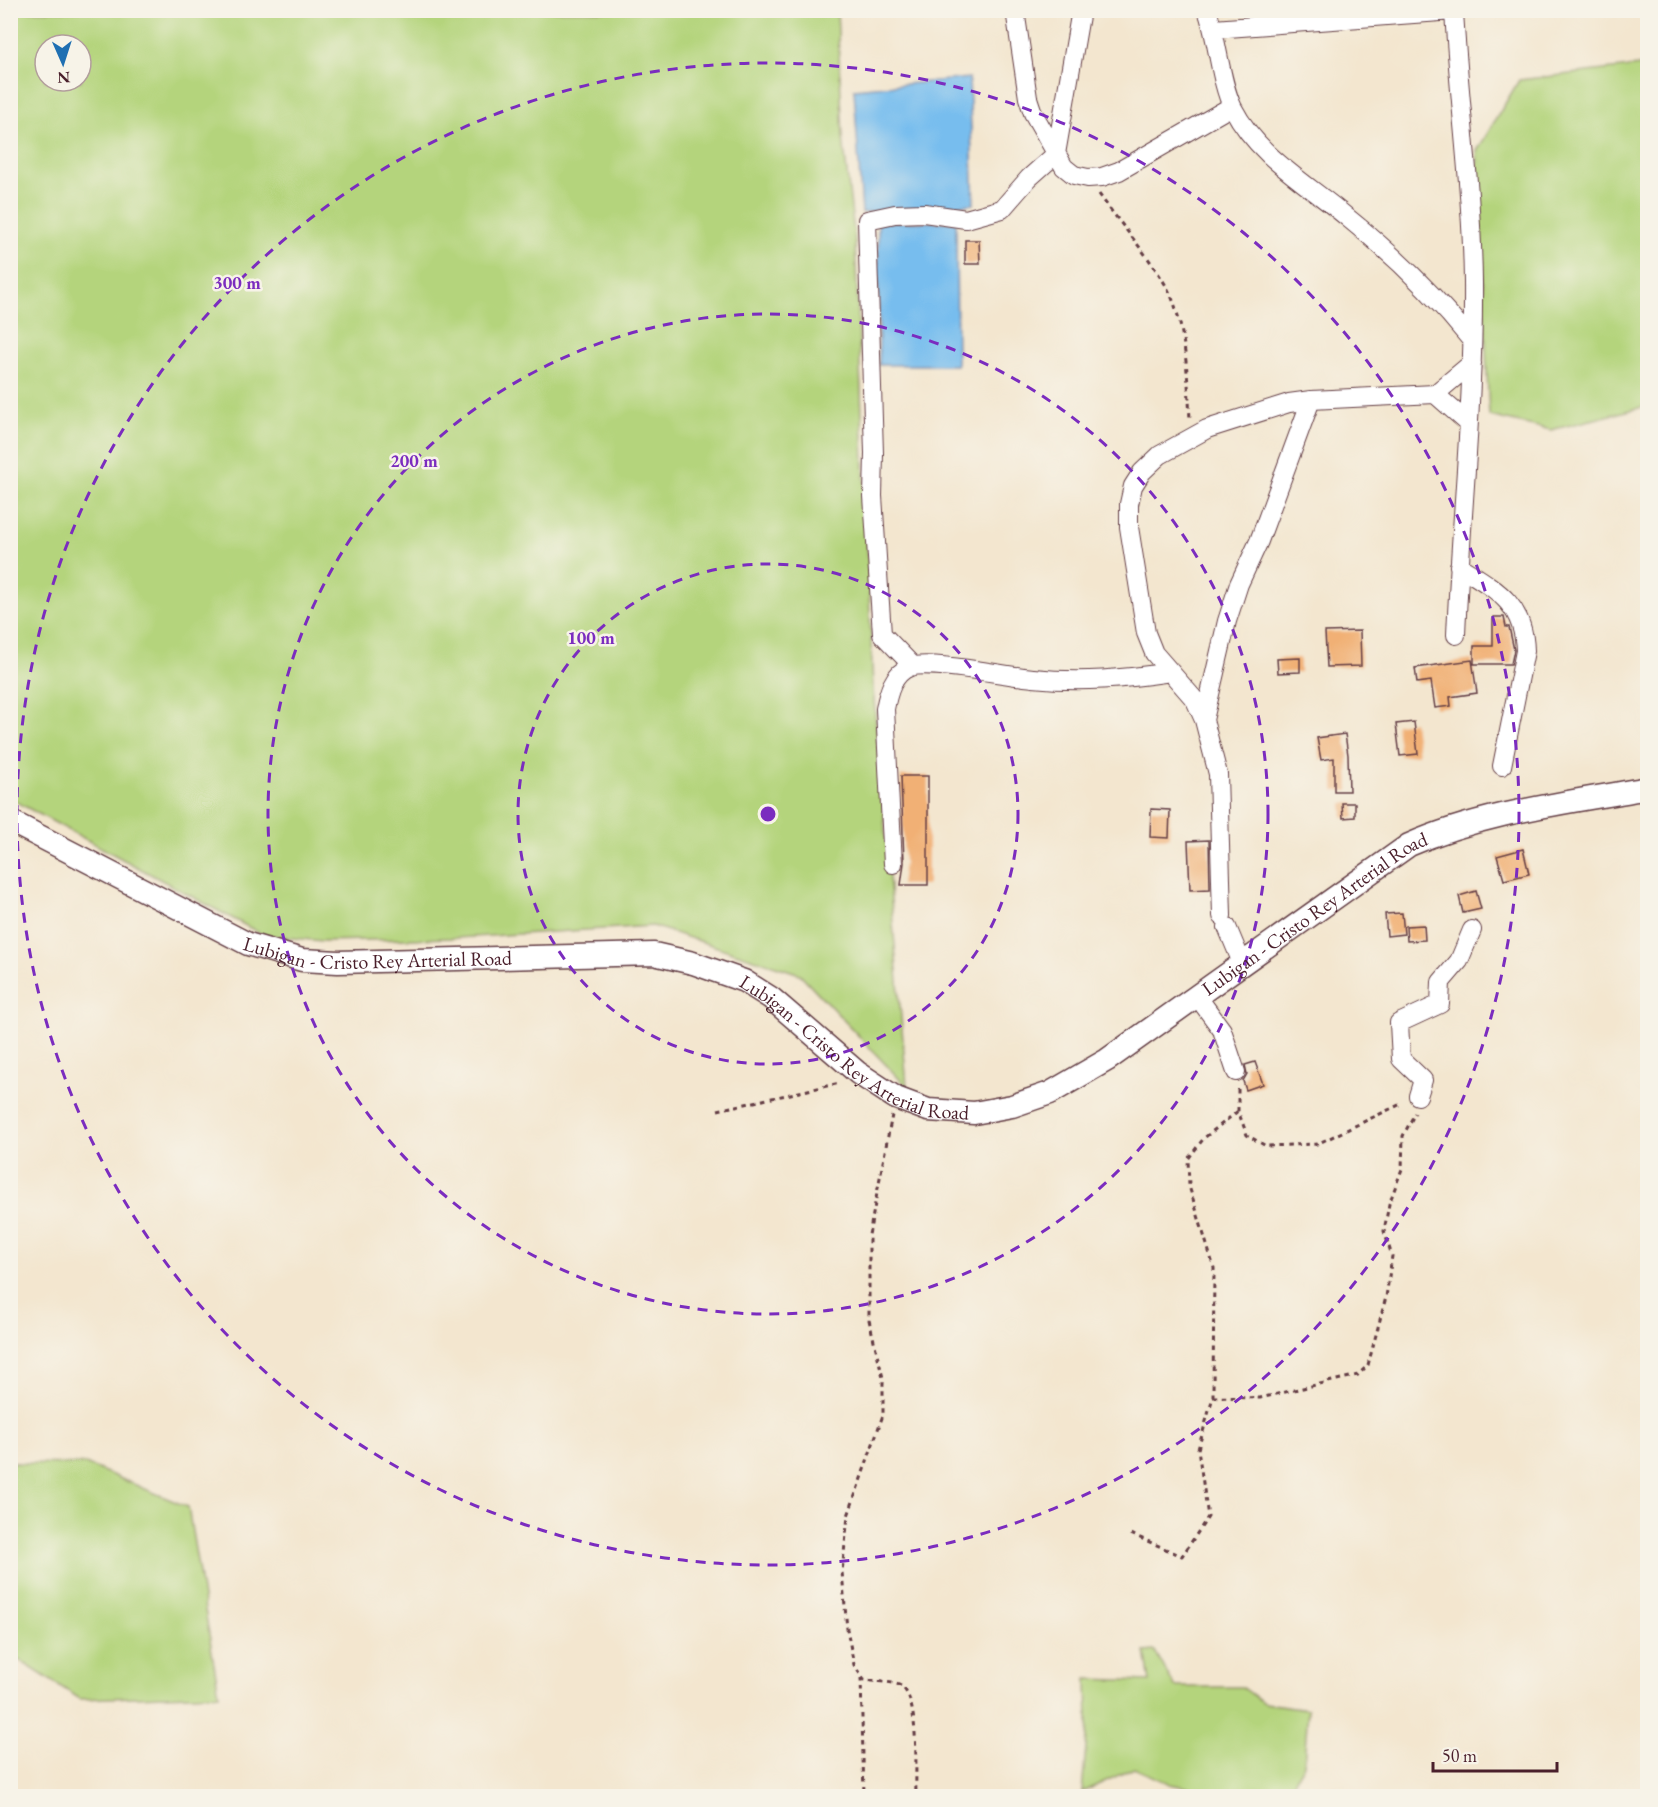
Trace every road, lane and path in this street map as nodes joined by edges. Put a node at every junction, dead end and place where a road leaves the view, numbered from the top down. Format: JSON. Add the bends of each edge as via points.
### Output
{"nodes":[{"id":1,"x":1015,"y":10,"type":"edge"},
{"id":2,"x":1081,"y":10,"type":"edge"},
{"id":3,"x":1207,"y":10,"type":"edge"},
{"id":4,"x":1214,"y":29,"type":"junction"},
{"id":5,"x":1232,"y":106,"type":"junction"},
{"id":6,"x":1056,"y":154,"type":"junction"},
{"id":7,"x":1088,"y":178,"type":"junction"},
{"id":8,"x":1472,"y":341,"type":"junction"},
{"id":9,"x":1472,"y":363,"type":"junction"},
{"id":10,"x":1435,"y":394,"type":"junction"},
{"id":11,"x":1311,"y":400,"type":"junction"},
{"id":12,"x":1468,"y":423,"type":"junction"},
{"id":13,"x":1190,"y":437,"type":"junction"},
{"id":14,"x":1459,"y":566,"type":"junction"},
{"id":15,"x":1456,"y":635,"type":"dead end"},
{"id":16,"x":913,"y":666,"type":"junction"},
{"id":17,"x":1171,"y":672,"type":"junction"},
{"id":18,"x":1204,"y":720,"type":"junction"},
{"id":19,"x":1502,"y":765,"type":"dead end"},
{"id":20,"x":1647,"y":788,"type":"edge"},
{"id":21,"x":10,"y":821,"type":"edge"},
{"id":22,"x":893,"y":864,"type":"dead end"},
{"id":23,"x":1472,"y":930,"type":"dead end"},
{"id":24,"x":1242,"y":963,"type":"junction"},
{"id":25,"x":1197,"y":996,"type":"junction"},
{"id":26,"x":1236,"y":1072,"type":"joint"},
{"id":27,"x":865,"y":1078,"type":"junction"},
{"id":28,"x":1418,"y":1096,"type":"junction"},
{"id":29,"x":896,"y":1098,"type":"junction"},
{"id":30,"x":718,"y":1110,"type":"dead end"},
{"id":31,"x":1238,"y":1111,"type":"junction"},
{"id":32,"x":1213,"y":1397,"type":"junction"},
{"id":33,"x":1131,"y":1534,"type":"dead end"},
{"id":34,"x":861,"y":1676,"type":"junction"},
{"id":35,"x":864,"y":1797,"type":"edge"},
{"id":36,"x":916,"y":1797,"type":"edge"}],
"edges":[{"from":1,"to":6,"type":"street","via":[[1028,98]]},
{"from":2,"to":6,"type":"street"},
{"from":3,"to":4,"type":"street"},
{"from":4,"to":5,"type":"street"},
{"from":4,"to":8,"type":"street","via":[[1454,10],[1471,222]]},
{"from":5,"to":7,"type":"street","via":[[1119,171]]},
{"from":5,"to":8,"type":"street","via":[[1248,132],[1273,159],[1348,217],[1429,289]]},
{"from":6,"to":7,"type":"street","via":[[1074,175]]},
{"from":6,"to":16,"type":"street","via":[[1002,209],[966,219],[924,213],[867,220],[873,496],[882,634]]},
{"from":7,"to":13,"type":"path","via":[[1166,285],[1181,330]]},
{"from":8,"to":9,"type":"street"},
{"from":9,"to":10,"type":"street"},
{"from":9,"to":12,"type":"street"},
{"from":10,"to":11,"type":"street"},
{"from":10,"to":12,"type":"street"},
{"from":11,"to":13,"type":"street","via":[[1248,416]]},
{"from":11,"to":18,"type":"street","via":[[1239,584]]},
{"from":12,"to":14,"type":"street"},
{"from":13,"to":17,"type":"street","via":[[1160,455],[1142,472],[1133,486],[1129,504],[1129,527],[1146,633],[1154,653]]},
{"from":14,"to":15,"type":"street"},
{"from":14,"to":19,"type":"street","via":[[1504,596],[1525,635]]},
{"from":16,"to":17,"type":"street","via":[[1087,682]]},
{"from":16,"to":22,"type":"street","via":[[895,679],[885,709]]},
{"from":17,"to":18,"type":"street","via":[[1195,700]]},
{"from":18,"to":24,"type":"street","via":[[1218,774],[1225,922]]},
{"from":20,"to":24,"type":"main road","name":"Lubigan - Cristo Rey Arterial Road","via":[[1496,816],[1436,833],[1409,845]]},
{"from":21,"to":27,"type":"main road","name":"Lubigan - Cristo Rey Arterial Road","via":[[248,944],[302,960],[654,954],[693,963],[744,981],[771,998]]},
{"from":23,"to":28,"type":"street","via":[[1459,961],[1441,982],[1440,1004],[1399,1023],[1401,1059],[1424,1080]]},
{"from":24,"to":25,"type":"main road","name":"Lubigan - Cristo Rey Arterial Road"},
{"from":25,"to":26,"type":"street","via":[[1222,1030]]},
{"from":25,"to":29,"type":"main road","name":"Lubigan - Cristo Rey Arterial Road","via":[[1107,1060],[1050,1093],[1012,1107],[962,1112],[928,1110]]},
{"from":26,"to":31,"type":"path"},
{"from":27,"to":29,"type":"main road","name":"Lubigan - Cristo Rey Arterial Road"},
{"from":27,"to":30,"type":"path"},
{"from":28,"to":31,"type":"path","via":[[1317,1144],[1266,1146],[1248,1135]]},
{"from":28,"to":32,"type":"path","via":[[1414,1119],[1403,1136],[1402,1169],[1385,1222],[1392,1256],[1368,1365],[1358,1375],[1260,1398]]},
{"from":29,"to":34,"type":"path","via":[[869,1235],[869,1320],[883,1378],[883,1415],[848,1516],[842,1572],[846,1629],[854,1665]]},
{"from":31,"to":32,"type":"path","via":[[1204,1138],[1188,1159],[1189,1186],[1214,1268]]},
{"from":32,"to":33,"type":"path","via":[[1198,1449],[1208,1517],[1182,1556]]},
{"from":34,"to":35,"type":"path"},
{"from":34,"to":36,"type":"path","via":[[878,1684],[899,1684],[909,1693]]}]}
